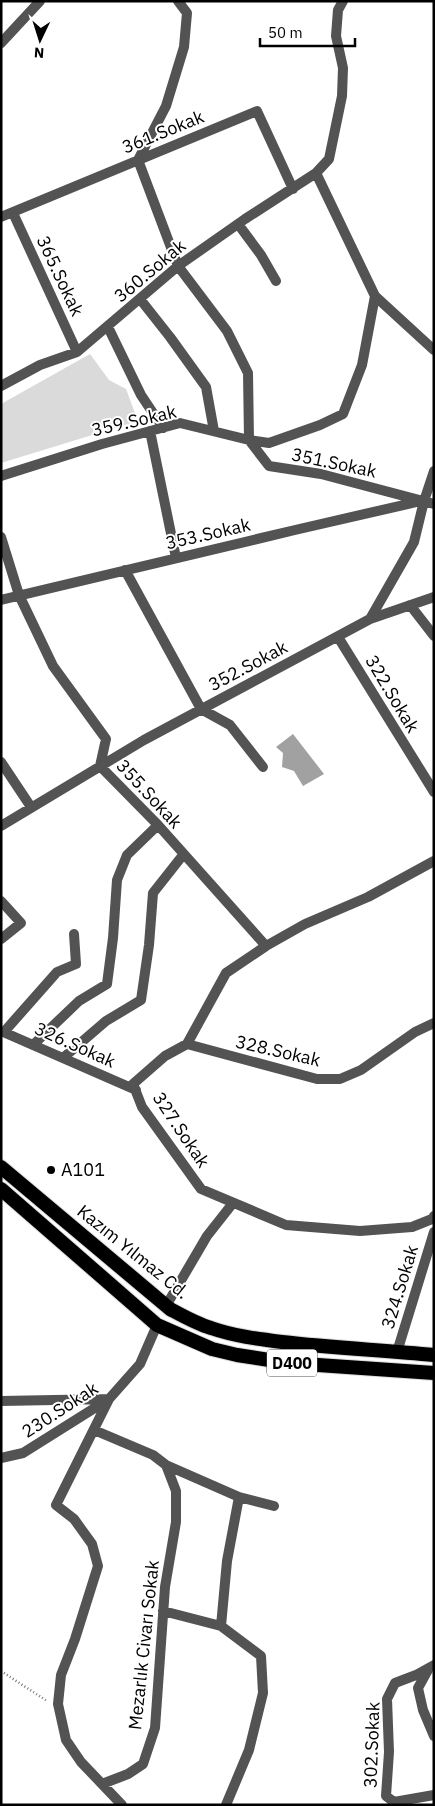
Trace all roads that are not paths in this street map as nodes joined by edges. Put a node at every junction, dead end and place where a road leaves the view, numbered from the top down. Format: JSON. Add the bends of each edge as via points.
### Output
{"nodes":[{"id":1,"x":40,"y":1,"type":"edge"},
{"id":2,"x":178,"y":1,"type":"edge"},
{"id":3,"x":342,"y":1,"type":"edge"},
{"id":4,"x":1,"y":43,"type":"edge"},
{"id":5,"x":138,"y":160,"type":"junction"},
{"id":6,"x":316,"y":173,"type":"junction"},
{"id":7,"x":294,"y":189,"type":"junction"},
{"id":8,"x":13,"y":213,"type":"junction"},
{"id":9,"x":1,"y":217,"type":"edge"},
{"id":10,"x":238,"y":224,"type":"junction"},
{"id":11,"x":178,"y":266,"type":"junction"},
{"id":12,"x":276,"y":281,"type":"dead end"},
{"id":13,"x":375,"y":296,"type":"junction"},
{"id":14,"x":140,"y":299,"type":"junction"},
{"id":15,"x":108,"y":326,"type":"junction"},
{"id":16,"x":434,"y":350,"type":"edge"},
{"id":17,"x":77,"y":352,"type":"junction"},
{"id":18,"x":1,"y":386,"type":"edge"},
{"id":19,"x":163,"y":428,"type":"junction"},
{"id":20,"x":150,"y":431,"type":"junction"},
{"id":21,"x":214,"y":431,"type":"junction"},
{"id":22,"x":249,"y":440,"type":"junction"},
{"id":23,"x":434,"y":471,"type":"edge"},
{"id":24,"x":1,"y":476,"type":"edge"},
{"id":25,"x":429,"y":502,"type":"edge"},
{"id":26,"x":1,"y":537,"type":"edge"},
{"id":27,"x":176,"y":558,"type":"junction"},
{"id":28,"x":125,"y":570,"type":"junction"},
{"id":29,"x":19,"y":595,"type":"junction"},
{"id":30,"x":434,"y":597,"type":"edge"},
{"id":31,"x":1,"y":600,"type":"edge"},
{"id":32,"x":410,"y":605,"type":"junction"},
{"id":33,"x":370,"y":619,"type":"junction"},
{"id":34,"x":434,"y":636,"type":"edge"},
{"id":35,"x":338,"y":637,"type":"junction"},
{"id":36,"x":201,"y":709,"type":"junction"},
{"id":37,"x":1,"y":762,"type":"edge"},
{"id":38,"x":100,"y":766,"type":"junction"},
{"id":39,"x":263,"y":767,"type":"dead end"},
{"id":40,"x":434,"y":792,"type":"edge"},
{"id":41,"x":31,"y":807,"type":"junction"},
{"id":42,"x":158,"y":825,"type":"junction"},
{"id":43,"x":1,"y":826,"type":"edge"},
{"id":44,"x":183,"y":855,"type":"junction"},
{"id":45,"x":434,"y":861,"type":"edge"},
{"id":46,"x":1,"y":901,"type":"edge"},
{"id":47,"x":74,"y":934,"type":"dead end"},
{"id":48,"x":1,"y":939,"type":"edge"},
{"id":49,"x":266,"y":946,"type":"junction"},
{"id":50,"x":434,"y":1023,"type":"edge"},
{"id":51,"x":2,"y":1032,"type":"edge"},
{"id":52,"x":33,"y":1044,"type":"junction"},
{"id":53,"x":187,"y":1044,"type":"junction"},
{"id":54,"x":64,"y":1058,"type":"junction"},
{"id":55,"x":136,"y":1090,"type":"junction"},
{"id":56,"x":1,"y":1167,"type":"edge"},
{"id":57,"x":1,"y":1189,"type":"edge"},
{"id":58,"x":233,"y":1203,"type":"junction"},
{"id":59,"x":433,"y":1217,"type":"edge"},
{"id":60,"x":434,"y":1232,"type":"edge"},
{"id":61,"x":166,"y":1306,"type":"junction"},
{"id":62,"x":157,"y":1325,"type":"junction"},
{"id":63,"x":397,"y":1352,"type":"junction"},
{"id":64,"x":434,"y":1355,"type":"edge"},
{"id":65,"x":434,"y":1373,"type":"edge"},
{"id":66,"x":109,"y":1399,"type":"junction"},
{"id":67,"x":1,"y":1401,"type":"edge"},
{"id":68,"x":94,"y":1430,"type":"junction"},
{"id":69,"x":1,"y":1458,"type":"edge"},
{"id":70,"x":166,"y":1465,"type":"junction"},
{"id":71,"x":240,"y":1497,"type":"junction"},
{"id":72,"x":274,"y":1506,"type":"dead end"},
{"id":73,"x":164,"y":1611,"type":"junction"},
{"id":74,"x":221,"y":1626,"type":"junction"},
{"id":75,"x":431,"y":1667,"type":"edge"},
{"id":76,"x":434,"y":1736,"type":"edge"},
{"id":77,"x":102,"y":1784,"type":"junction"},
{"id":78,"x":434,"y":1795,"type":"edge"},
{"id":79,"x":122,"y":1805,"type":"edge"},
{"id":80,"x":226,"y":1805,"type":"edge"}],
"edges":[{"from":1,"to":4,"type":"street"},
{"from":2,"to":5,"type":"street","via":[[188,13],[184,47],[166,106]]},
{"from":3,"to":6,"type":"street","name":"360.Sokak","via":[[336,36],[343,68],[342,96],[329,159]]},
{"from":5,"to":7,"type":"street","name":"361.Sokak","via":[[257,111]]},
{"from":5,"to":8,"type":"street","name":"361.Sokak"},
{"from":5,"to":11,"type":"street"},
{"from":6,"to":7,"type":"street","name":"360.Sokak"},
{"from":6,"to":13,"type":"street"},
{"from":7,"to":10,"type":"street","name":"360.Sokak"},
{"from":8,"to":9,"type":"street","name":"361.Sokak"},
{"from":8,"to":17,"type":"street","name":"365.Sokak"},
{"from":10,"to":11,"type":"street","name":"360.Sokak"},
{"from":10,"to":12,"type":"street"},
{"from":11,"to":14,"type":"street","name":"360.Sokak"},
{"from":11,"to":22,"type":"street","via":[[227,331],[248,373]]},
{"from":13,"to":16,"type":"street"},
{"from":13,"to":22,"type":"street","name":"359.Sokak","via":[[362,365],[342,414],[320,426],[269,442]]},
{"from":14,"to":15,"type":"street","name":"360.Sokak"},
{"from":14,"to":21,"type":"street","via":[[206,387]]},
{"from":15,"to":17,"type":"street","name":"360.Sokak"},
{"from":15,"to":19,"type":"street","via":[[141,395]]},
{"from":17,"to":18,"type":"street","name":"360.Sokak","via":[[40,365]]},
{"from":19,"to":20,"type":"street","name":"359.Sokak"},
{"from":19,"to":21,"type":"street","name":"359.Sokak","via":[[180,423]]},
{"from":20,"to":24,"type":"street","name":"359.Sokak"},
{"from":20,"to":27,"type":"street"},
{"from":21,"to":22,"type":"street","name":"359.Sokak"},
{"from":22,"to":25,"type":"street","name":"351.Sokak","via":[[269,466],[321,474]]},
{"from":23,"to":25,"type":"street"},
{"from":25,"to":27,"type":"street","name":"353.Sokak"},
{"from":25,"to":33,"type":"street","via":[[414,542]]},
{"from":26,"to":29,"type":"street","name":"355.Sokak"},
{"from":27,"to":28,"type":"street","name":"353.Sokak"},
{"from":28,"to":29,"type":"street","name":"353.Sokak"},
{"from":28,"to":36,"type":"street"},
{"from":29,"to":31,"type":"street","name":"353.Sokak"},
{"from":29,"to":38,"type":"street","name":"355.Sokak","via":[[53,666],[106,739]]},
{"from":30,"to":32,"type":"street","name":"352.Sokak"},
{"from":32,"to":33,"type":"street","name":"352.Sokak"},
{"from":32,"to":34,"type":"street"},
{"from":33,"to":35,"type":"street","name":"352.Sokak"},
{"from":35,"to":36,"type":"street","name":"352.Sokak"},
{"from":35,"to":40,"type":"street","name":"322.Sokak"},
{"from":36,"to":38,"type":"street","name":"352.Sokak"},
{"from":36,"to":39,"type":"street","via":[[230,725]]},
{"from":37,"to":41,"type":"street"},
{"from":38,"to":41,"type":"street","name":"352.Sokak"},
{"from":38,"to":42,"type":"street","name":"355.Sokak"},
{"from":41,"to":43,"type":"street","name":"352.Sokak"},
{"from":42,"to":44,"type":"street","name":"355.Sokak"},
{"from":42,"to":52,"type":"street","via":[[127,855],[117,880],[107,984],[79,1001]]},
{"from":44,"to":49,"type":"street","name":"355.Sokak"},
{"from":44,"to":54,"type":"street","via":[[154,892],[141,1000],[106,1021]]},
{"from":45,"to":49,"type":"street"},
{"from":46,"to":48,"type":"street","via":[[21,923]]},
{"from":47,"to":51,"type":"street","via":[[76,964],[57,972]]},
{"from":49,"to":53,"type":"street","via":[[226,973]]},
{"from":50,"to":53,"type":"street","name":"328.Sokak","via":[[340,1080],[317,1079]]},
{"from":51,"to":52,"type":"street","name":"326.Sokak"},
{"from":52,"to":54,"type":"street","name":"326.Sokak"},
{"from":53,"to":55,"type":"street","name":"327.Sokak","via":[[166,1056],[134,1084]]},
{"from":54,"to":55,"type":"street","name":"326.Sokak"},
{"from":55,"to":58,"type":"street","name":"327.Sokak","via":[[142,1107],[201,1189]]},
{"from":56,"to":61,"type":"highway","name":"Kazım Yılmaz Cd.","number":"D400"},
{"from":57,"to":62,"type":"highway","name":"Kazım Yılmaz Cd.","number":"D400"},
{"from":58,"to":59,"type":"street","name":"327.Sokak","via":[[286,1225],[360,1231],[412,1227]]},
{"from":58,"to":61,"type":"street","via":[[207,1236]]},
{"from":60,"to":63,"type":"street","name":"324.Sokak"},
{"from":61,"to":63,"type":"highway","name":"Kazım Yılmaz Cd.","number":"D400","via":[[203,1325],[230,1334],[323,1347]]},
{"from":62,"to":65,"type":"highway","name":"Kazım Yılmaz Cd.","number":"D400","via":[[236,1355],[289,1363]]},
{"from":62,"to":66,"type":"street","name":"230.Sokak","via":[[140,1364]]},
{"from":63,"to":64,"type":"highway","name":"Kazım Yılmaz Cd.","number":"D400"},
{"from":66,"to":67,"type":"street"},
{"from":66,"to":68,"type":"street"},
{"from":66,"to":69,"type":"street","name":"230.Sokak","via":[[23,1453]]},
{"from":68,"to":70,"type":"street","via":[[153,1455]]},
{"from":68,"to":77,"type":"street","via":[[56,1505],[74,1519],[92,1544],[98,1566],[61,1675],[58,1709],[66,1740]]},
{"from":70,"to":71,"type":"street"},
{"from":70,"to":73,"type":"street","name":"Mezarlık Civarı Sokak","via":[[176,1491],[176,1522]]},
{"from":71,"to":72,"type":"street"},
{"from":71,"to":74,"type":"street","via":[[227,1562]]},
{"from":73,"to":74,"type":"street"},
{"from":73,"to":77,"type":"street","name":"Mezarlık Civarı Sokak","via":[[155,1728],[143,1764]]},
{"from":74,"to":80,"type":"street","via":[[261,1656],[263,1694],[250,1750]]},
{"from":75,"to":76,"type":"street","name":"302.Sokak","via":[[418,1688]]},
{"from":75,"to":78,"type":"street","name":"302.Sokak","via":[[395,1684],[387,1699],[390,1752],[386,1796],[394,1802]]},
{"from":77,"to":79,"type":"street"}]}
